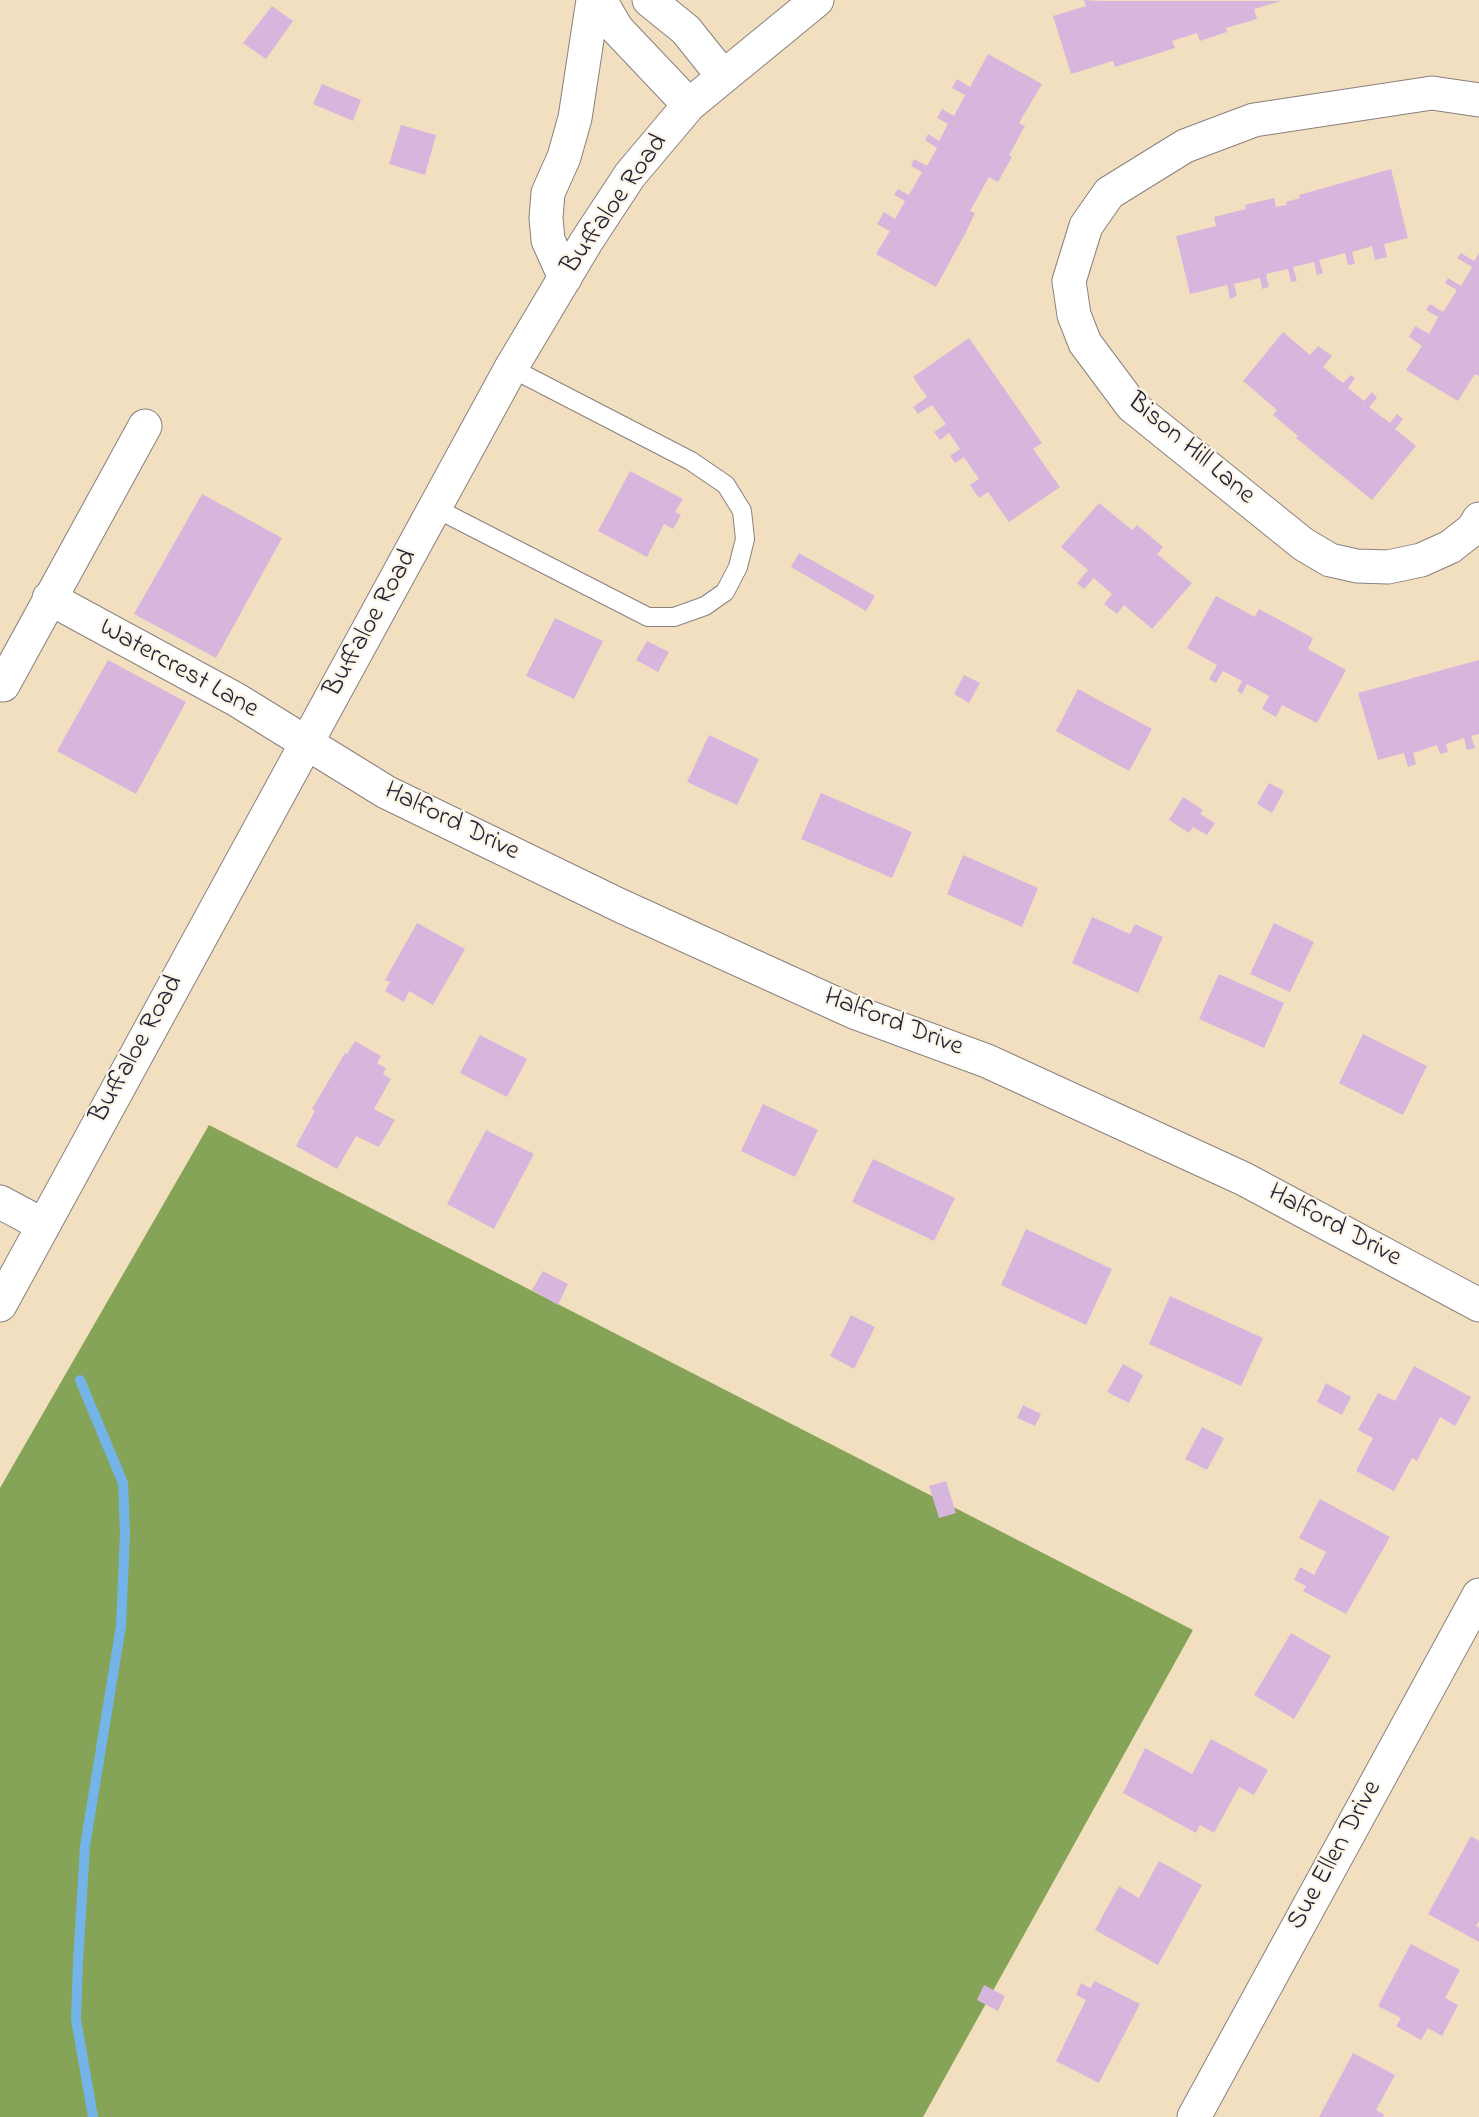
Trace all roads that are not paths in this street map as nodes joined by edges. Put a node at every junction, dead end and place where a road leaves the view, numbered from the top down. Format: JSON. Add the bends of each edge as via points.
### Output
{"nodes":[{"id":1,"x":593,"y":0,"type":"edge"},
{"id":2,"x":600,"y":0,"type":"edge"},
{"id":3,"x":649,"y":0,"type":"edge"},
{"id":4,"x":817,"y":0,"type":"edge"},
{"id":5,"x":722,"y":75,"type":"junction"},
{"id":6,"x":1479,"y":100,"type":"edge"},
{"id":7,"x":689,"y":105,"type":"junction"},
{"id":8,"x":565,"y":278,"type":"junction"},
{"id":9,"x":511,"y":368,"type":"junction"},
{"id":10,"x":145,"y":426,"type":"dead end"},
{"id":11,"x":435,"y":508,"type":"junction"},
{"id":12,"x":1479,"y":519,"type":"edge"},
{"id":13,"x":49,"y":598,"type":"junction"},
{"id":14,"x":3,"y":685,"type":"dead end"},
{"id":15,"x":307,"y":744,"type":"junction"},
{"id":16,"x":0,"y":1202,"type":"edge"},
{"id":17,"x":43,"y":1225,"type":"junction"},
{"id":18,"x":0,"y":1305,"type":"edge"},
{"id":19,"x":1479,"y":1305,"type":"edge"},
{"id":20,"x":1479,"y":1595,"type":"edge"},
{"id":21,"x":1194,"y":2117,"type":"edge"}],
"edges":[{"from":1,"to":8,"type":"street","via":[[575,118],[548,193],[548,240]]},
{"from":2,"to":7,"type":"street","via":[[617,29]]},
{"from":3,"to":5,"type":"street","via":[[686,30]]},
{"from":4,"to":5,"type":"street","name":"Buffaloe Road"},
{"from":5,"to":7,"type":"street","name":"Buffaloe Road"},
{"from":6,"to":12,"type":"street","name":"Bison Hill Lane","via":[[1432,93],[1254,120],[1185,146],[1109,193],[1086,226],[1069,281],[1074,315],[1086,344],[1132,406],[1303,544],[1330,560],[1388,567],[1421,560],[1450,547],[1473,530]]},
{"from":7,"to":8,"type":"street","name":"Buffaloe Road","via":[[630,175]]},
{"from":8,"to":9,"type":"street","name":"Buffaloe Road"},
{"from":9,"to":11,"type":"street","name":"Buffaloe Road"},
{"from":9,"to":11,"type":"lane","via":[[691,461],[726,485],[742,511],[745,539],[738,567],[725,592],[705,606],[674,617],[648,617]]},
{"from":10,"to":13,"type":"street"},
{"from":11,"to":15,"type":"street","name":"Buffaloe Road"},
{"from":13,"to":14,"type":"street"},
{"from":13,"to":15,"type":"street","name":"Watercrest Lane","via":[[237,700]]},
{"from":15,"to":17,"type":"street","name":"Buffaloe Road"},
{"from":15,"to":19,"type":"street","name":"Halford Drive","via":[[386,792],[631,911],[854,1012],[987,1061],[1244,1179]]},
{"from":16,"to":17,"type":"street"},
{"from":17,"to":18,"type":"street","name":"Buffaloe Road"},
{"from":20,"to":21,"type":"street","name":"Sue Ellen Drive"}]}
